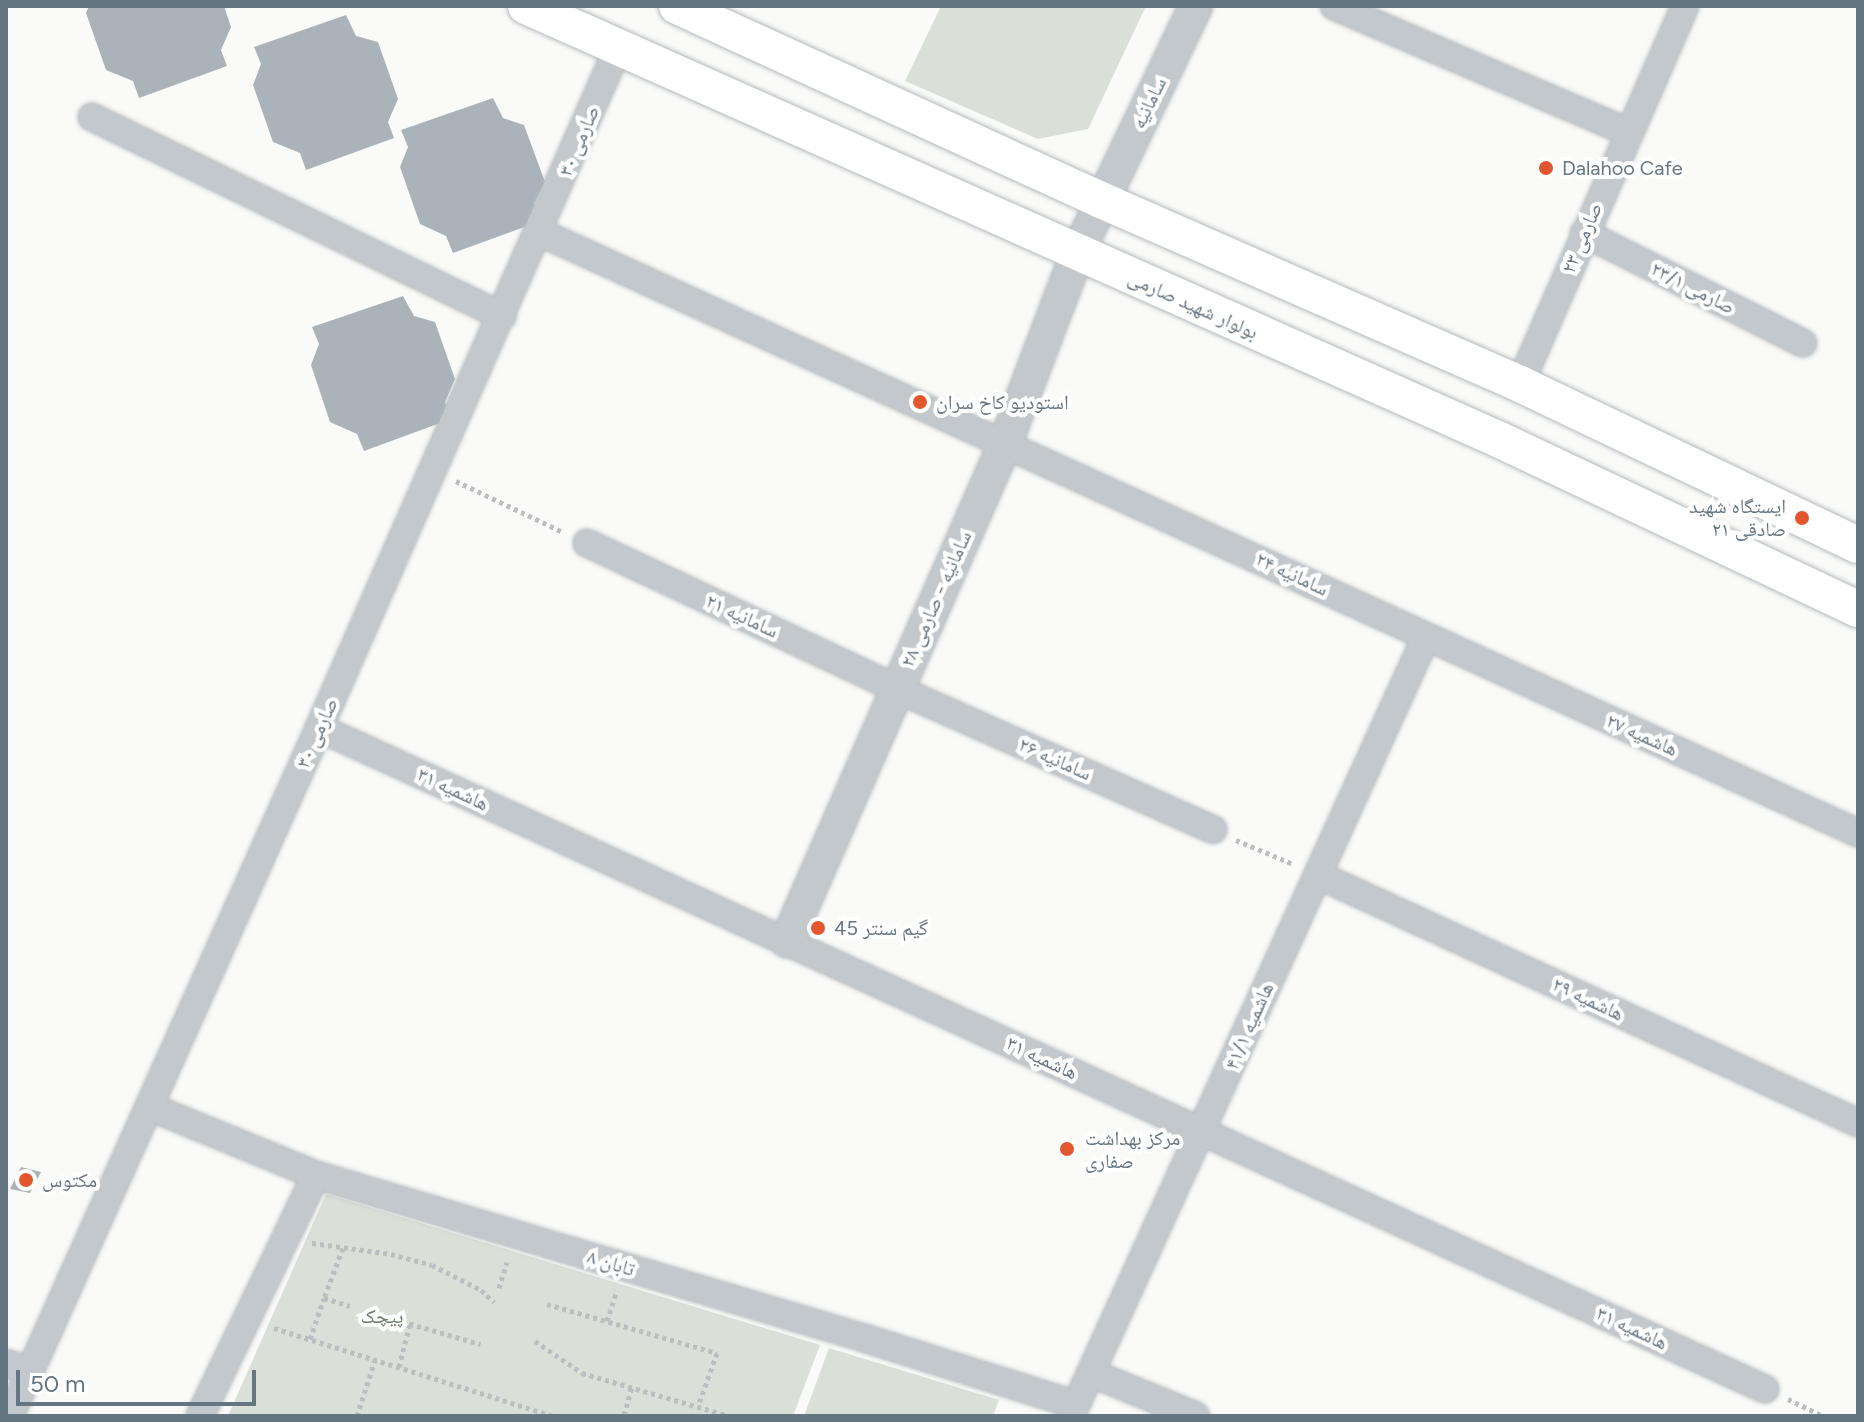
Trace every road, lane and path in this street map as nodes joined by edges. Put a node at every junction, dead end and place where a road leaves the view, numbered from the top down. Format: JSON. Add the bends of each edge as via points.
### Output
{"nodes":[{"id":1,"x":526,"y":6,"type":"edge"},
{"id":2,"x":677,"y":6,"type":"edge"},
{"id":3,"x":1196,"y":6,"type":"edge"},
{"id":4,"x":1334,"y":6,"type":"edge"},
{"id":5,"x":1685,"y":6,"type":"edge"},
{"id":6,"x":618,"y":48,"type":"junction"},
{"id":7,"x":92,"y":117,"type":"dead end"},
{"id":8,"x":1628,"y":132,"type":"junction"},
{"id":9,"x":1101,"y":200,"type":"junction"},
{"id":10,"x":539,"y":232,"type":"junction"},
{"id":11,"x":1584,"y":233,"type":"junction"},
{"id":12,"x":1077,"y":254,"type":"junction"},
{"id":13,"x":502,"y":316,"type":"junction"},
{"id":14,"x":1803,"y":343,"type":"dead end"},
{"id":15,"x":1520,"y":384,"type":"junction"},
{"id":16,"x":1005,"y":444,"type":"junction"},
{"id":17,"x":433,"y":471,"type":"junction"},
{"id":18,"x":587,"y":543,"type":"joint"},
{"id":19,"x":1858,"y":545,"type":"edge"},
{"id":20,"x":1858,"y":609,"type":"edge"},
{"id":21,"x":1426,"y":637,"type":"junction"},
{"id":22,"x":897,"y":689,"type":"junction"},
{"id":23,"x":319,"y":728,"type":"junction"},
{"id":24,"x":1213,"y":830,"type":"joint"},
{"id":25,"x":1858,"y":833,"type":"edge"},
{"id":26,"x":1318,"y":875,"type":"junction"},
{"id":27,"x":787,"y":941,"type":"junction"},
{"id":28,"x":150,"y":1107,"type":"junction"},
{"id":29,"x":1858,"y":1123,"type":"edge"},
{"id":30,"x":1201,"y":1131,"type":"junction"},
{"id":31,"x":316,"y":1175,"type":"junction"},
{"id":32,"x":285,"y":1239,"type":"junction"},
{"id":33,"x":343,"y":1248,"type":"junction"},
{"id":34,"x":324,"y":1298,"type":"junction"},
{"id":35,"x":494,"y":1302,"type":"dead end"},
{"id":36,"x":547,"y":1304,"type":"dead end"},
{"id":37,"x":350,"y":1306,"type":"dead end"},
{"id":38,"x":394,"y":1319,"type":"dead end"},
{"id":39,"x":247,"y":1320,"type":"junction"},
{"id":40,"x":410,"y":1324,"type":"junction"},
{"id":41,"x":310,"y":1339,"type":"junction"},
{"id":42,"x":535,"y":1341,"type":"dead end"},
{"id":43,"x":480,"y":1344,"type":"dead end"},
{"id":44,"x":375,"y":1360,"type":"junction"},
{"id":45,"x":18,"y":1367,"type":"edge"},
{"id":46,"x":399,"y":1367,"type":"junction"},
{"id":47,"x":1091,"y":1373,"type":"junction"},
{"id":48,"x":632,"y":1387,"type":"junction"},
{"id":49,"x":1765,"y":1389,"type":"joint"},
{"id":50,"x":698,"y":1406,"type":"junction"},
{"id":51,"x":1074,"y":1410,"type":"edge"},
{"id":52,"x":10,"y":1416,"type":"edge"},
{"id":53,"x":200,"y":1416,"type":"edge"},
{"id":54,"x":357,"y":1416,"type":"edge"},
{"id":55,"x":553,"y":1416,"type":"edge"},
{"id":56,"x":610,"y":1416,"type":"edge"},
{"id":57,"x":625,"y":1416,"type":"edge"},
{"id":58,"x":729,"y":1416,"type":"edge"},
{"id":59,"x":1196,"y":1416,"type":"edge"},
{"id":60,"x":1823,"y":1416,"type":"edge"}],
"edges":[{"from":1,"to":6,"type":"main road","name":"بولوار شهید صارمی"},
{"from":2,"to":9,"type":"main road"},
{"from":3,"to":9,"type":"street","name":"سامانیه"},
{"from":4,"to":8,"type":"street"},
{"from":5,"to":8,"type":"street","name":"صارمی ۲۳"},
{"from":6,"to":10,"type":"street","name":"صارمی ۳۰"},
{"from":6,"to":12,"type":"main road","name":"بولوار شهید صارمی"},
{"from":7,"to":13,"type":"street"},
{"from":8,"to":11,"type":"street","name":"صارمی ۲۳"},
{"from":9,"to":12,"type":"street","name":"سامانیه"},
{"from":9,"to":15,"type":"main road"},
{"from":10,"to":13,"type":"street","name":"صارمی ۳۰"},
{"from":10,"to":16,"type":"street","name":"سامانیه ۲۴"},
{"from":11,"to":14,"type":"street","name":"صارمی ۲۳/۱"},
{"from":11,"to":15,"type":"street","name":"صارمی ۲۳"},
{"from":12,"to":16,"type":"street","name":"سامانیه - صارمی ۲۸"},
{"from":12,"to":20,"type":"main road","name":"بولوار شهید صارمی","via":[[1500,440]]},
{"from":13,"to":17,"type":"street","name":"صارمی ۳۰"},
{"from":15,"to":19,"type":"main road"},
{"from":16,"to":21,"type":"street","name":"سامانیه ۲۴"},
{"from":16,"to":22,"type":"street","name":"سامانیه - صارمی ۲۸"},
{"from":17,"to":18,"type":"path"},
{"from":17,"to":23,"type":"street","name":"صارمی ۳۰"},
{"from":18,"to":22,"type":"street","name":"سامانیه ۲۱"},
{"from":21,"to":25,"type":"street","name":"هاشمیه ۲۷"},
{"from":21,"to":26,"type":"street","name":"هاشمیه ۴۱/۱"},
{"from":22,"to":24,"type":"street","name":"سامانیه ۲۶"},
{"from":22,"to":27,"type":"street","name":"سامانیه - صارمی ۲۸"},
{"from":23,"to":27,"type":"street","name":"هاشمیه ۳۱"},
{"from":23,"to":28,"type":"street","name":"صارمی ۳۰"},
{"from":24,"to":26,"type":"path"},
{"from":26,"to":29,"type":"street","name":"هاشمیه ۲۹"},
{"from":26,"to":30,"type":"street","name":"هاشمیه ۴۱/۱"},
{"from":27,"to":30,"type":"street","name":"هاشمیه ۳۱"},
{"from":28,"to":31,"type":"street","name":"تابان ۸"},
{"from":28,"to":45,"type":"street","name":"صارمی ۳۰"},
{"from":30,"to":47,"type":"street","name":"هاشمیه ۴۱/۱"},
{"from":30,"to":49,"type":"street","name":"هاشمیه ۳۱"},
{"from":31,"to":32,"type":"street"},
{"from":31,"to":51,"type":"street","name":"تابان ۸","via":[[864,1338]]},
{"from":32,"to":33,"type":"path"},
{"from":32,"to":39,"type":"street"},
{"from":33,"to":34,"type":"path"},
{"from":33,"to":35,"type":"path","via":[[432,1265]]},
{"from":34,"to":37,"type":"path"},
{"from":34,"to":41,"type":"path"},
{"from":36,"to":50,"type":"path","via":[[717,1353]]},
{"from":38,"to":40,"type":"path"},
{"from":39,"to":41,"type":"path"},
{"from":39,"to":53,"type":"street"},
{"from":40,"to":43,"type":"path"},
{"from":40,"to":46,"type":"path"},
{"from":41,"to":44,"type":"path"},
{"from":42,"to":48,"type":"path","via":[[582,1373]]},
{"from":44,"to":46,"type":"path"},
{"from":44,"to":54,"type":"path"},
{"from":45,"to":52,"type":"street","name":"صارمی ۳۰"},
{"from":46,"to":55,"type":"path"},
{"from":47,"to":51,"type":"street","name":"هاشمیه ۴۱/۱"},
{"from":47,"to":59,"type":"street"},
{"from":48,"to":50,"type":"path"},
{"from":48,"to":57,"type":"path"},
{"from":49,"to":60,"type":"path"},
{"from":50,"to":58,"type":"path"},
{"from":56,"to":57,"type":"path"}]}
